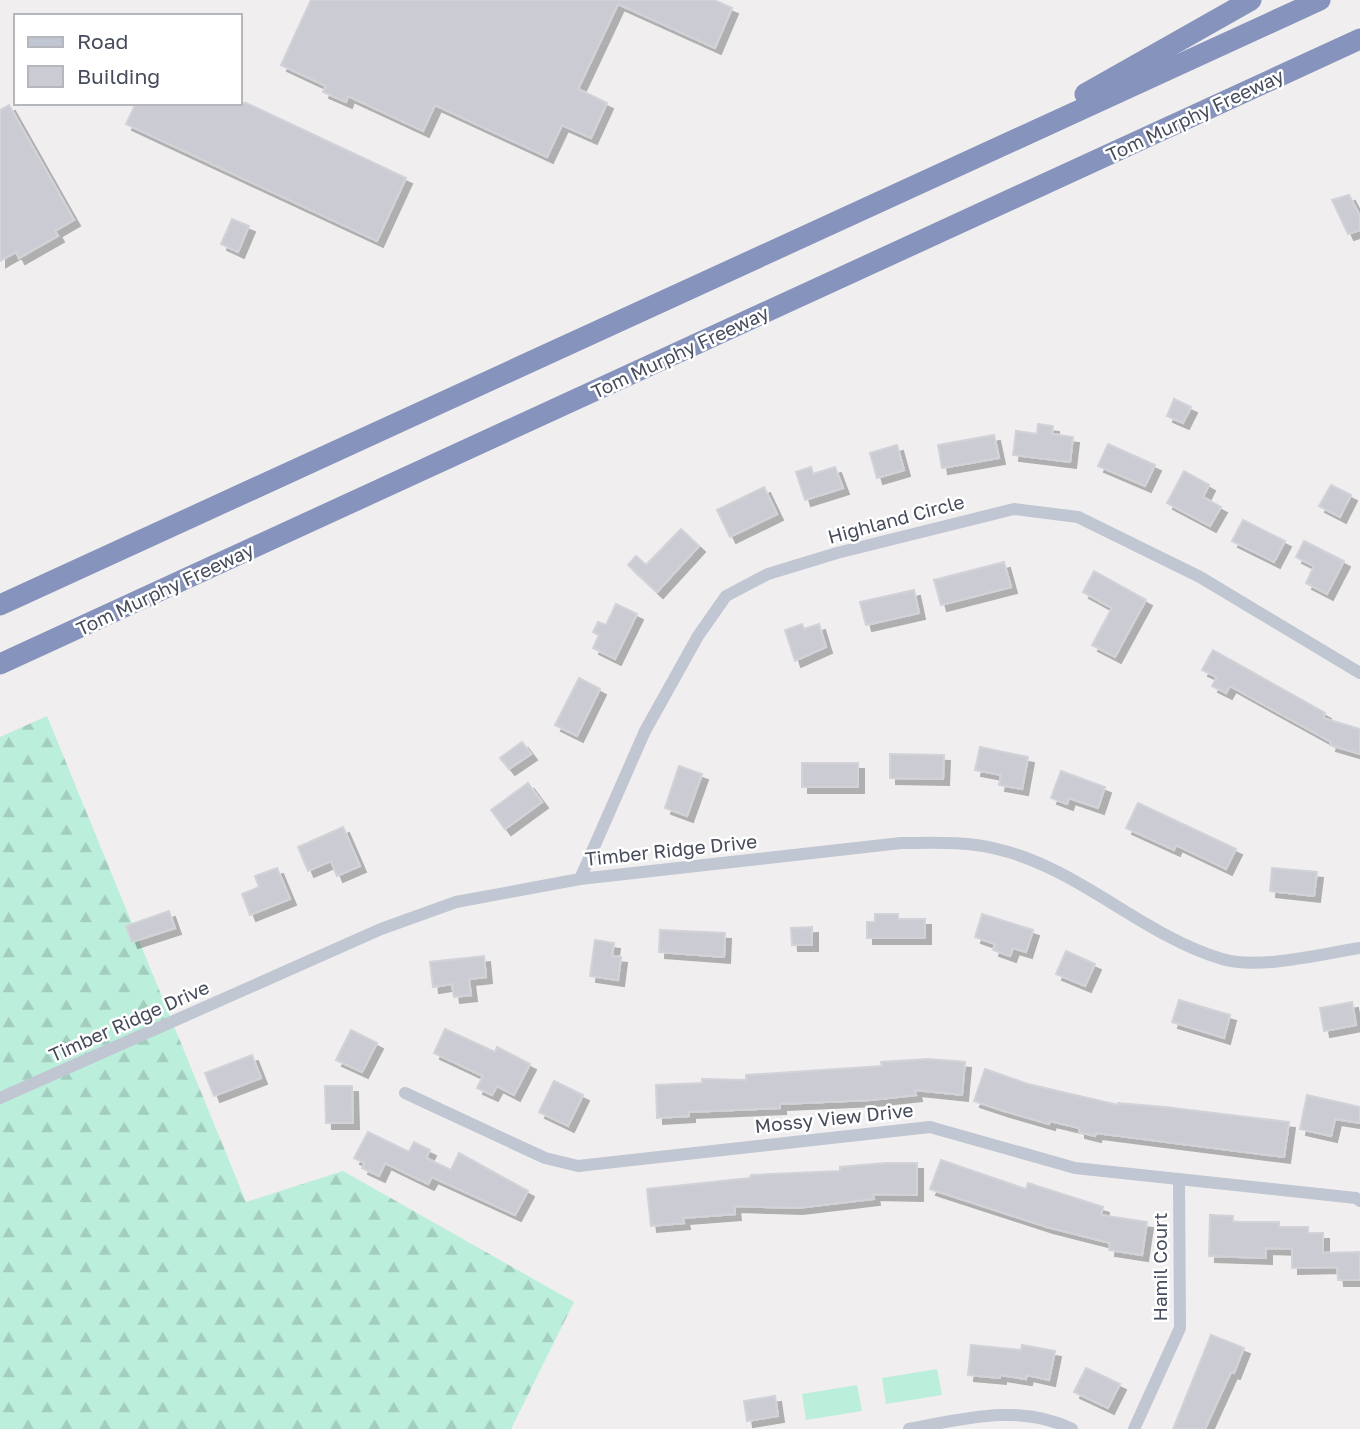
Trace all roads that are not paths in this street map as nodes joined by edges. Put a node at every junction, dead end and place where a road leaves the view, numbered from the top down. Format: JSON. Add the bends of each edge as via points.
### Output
{"nodes":[{"id":1,"x":1251,"y":0,"type":"edge"},
{"id":2,"x":1320,"y":0,"type":"edge"},
{"id":3,"x":1360,"y":39,"type":"edge"},
{"id":4,"x":961,"y":164,"type":"junction"},
{"id":5,"x":0,"y":605,"type":"edge"},
{"id":6,"x":0,"y":664,"type":"edge"},
{"id":7,"x":1360,"y":673,"type":"edge"},
{"id":8,"x":580,"y":879,"type":"junction"},
{"id":9,"x":1360,"y":948,"type":"edge"},
{"id":10,"x":405,"y":1093,"type":"dead end"},
{"id":11,"x":0,"y":1098,"type":"edge"},
{"id":12,"x":1179,"y":1179,"type":"junction"},
{"id":13,"x":1360,"y":1201,"type":"edge"},
{"id":14,"x":909,"y":1429,"type":"edge"},
{"id":15,"x":1072,"y":1429,"type":"edge"},
{"id":16,"x":1134,"y":1429,"type":"edge"}],
"edges":[{"from":1,"to":4,"type":"highway"},
{"from":2,"to":4,"type":"highway"},
{"from":3,"to":6,"type":"highway","name":"Tom Murphy Freeway"},
{"from":4,"to":5,"type":"highway"},
{"from":7,"to":8,"type":"street","name":"Highland Circle","via":[[1200,577],[1078,517],[1014,509],[837,554],[768,574],[726,596],[645,731]]},
{"from":8,"to":9,"type":"street","name":"Timber Ridge Drive","via":[[901,842],[950,843],[997,849],[1052,870],[1223,959],[1255,962]]},
{"from":8,"to":11,"type":"street","name":"Timber Ridge Drive","via":[[456,902],[381,929]]},
{"from":10,"to":12,"type":"street","name":"Mossy View Drive","via":[[545,1158],[578,1166],[930,1127],[1075,1168]]},
{"from":12,"to":13,"type":"street","name":"Mossy View Drive"},
{"from":12,"to":16,"type":"street","name":"Hamil Court","via":[[1180,1328]]},
{"from":14,"to":15,"type":"street","via":[[995,1414],[1031,1416]]}]}
